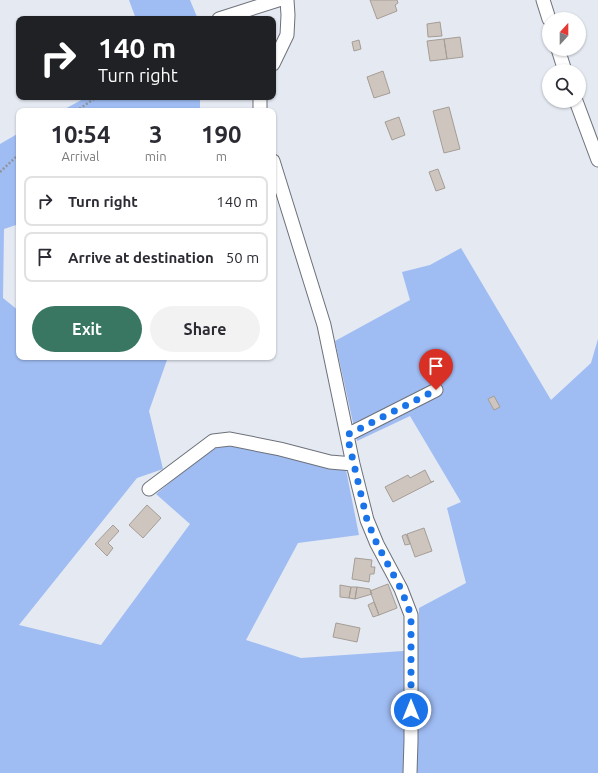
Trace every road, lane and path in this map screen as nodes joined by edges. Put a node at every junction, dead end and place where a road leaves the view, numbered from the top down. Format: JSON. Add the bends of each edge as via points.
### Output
{"nodes":[{"id":1,"x":278,"y":0,"type":"edge"},
{"id":2,"x":287,"y":0,"type":"edge"},
{"id":3,"x":543,"y":0,"type":"edge"},
{"id":4,"x":547,"y":12,"type":"edge"},
{"id":5,"x":229,"y":16,"type":"edge"},
{"id":6,"x":276,"y":58,"type":"edge"},
{"id":7,"x":92,"y":100,"type":"edge"},
{"id":8,"x":80,"y":108,"type":"edge"},
{"id":9,"x":579,"y":108,"type":"edge"},
{"id":10,"x":16,"y":157,"type":"edge"},
{"id":11,"x":598,"y":160,"type":"edge"},
{"id":12,"x":276,"y":171,"type":"edge"},
{"id":13,"x":0,"y":172,"type":"edge"},
{"id":14,"x":436,"y":390,"type":"dead end"},
{"id":15,"x":347,"y":435,"type":"junction"},
{"id":16,"x":353,"y":464,"type":"junction"},
{"id":17,"x":149,"y":489,"type":"dead end"},
{"id":18,"x":410,"y":773,"type":"edge"}],
"edges":[{"from":1,"to":5,"type":"street"},
{"from":2,"to":6,"type":"street","via":[[287,35]]},
{"from":3,"to":4,"type":"street"},
{"from":7,"to":8,"type":"path"},
{"from":9,"to":11,"type":"street"},
{"from":10,"to":13,"type":"path"},
{"from":12,"to":15,"type":"street","via":[[324,325]]},
{"from":14,"to":15,"type":"street"},
{"from":15,"to":16,"type":"street"},
{"from":16,"to":17,"type":"street","via":[[330,462],[230,440],[213,441]]},
{"from":16,"to":18,"type":"street","via":[[367,520],[411,615]]}]}
